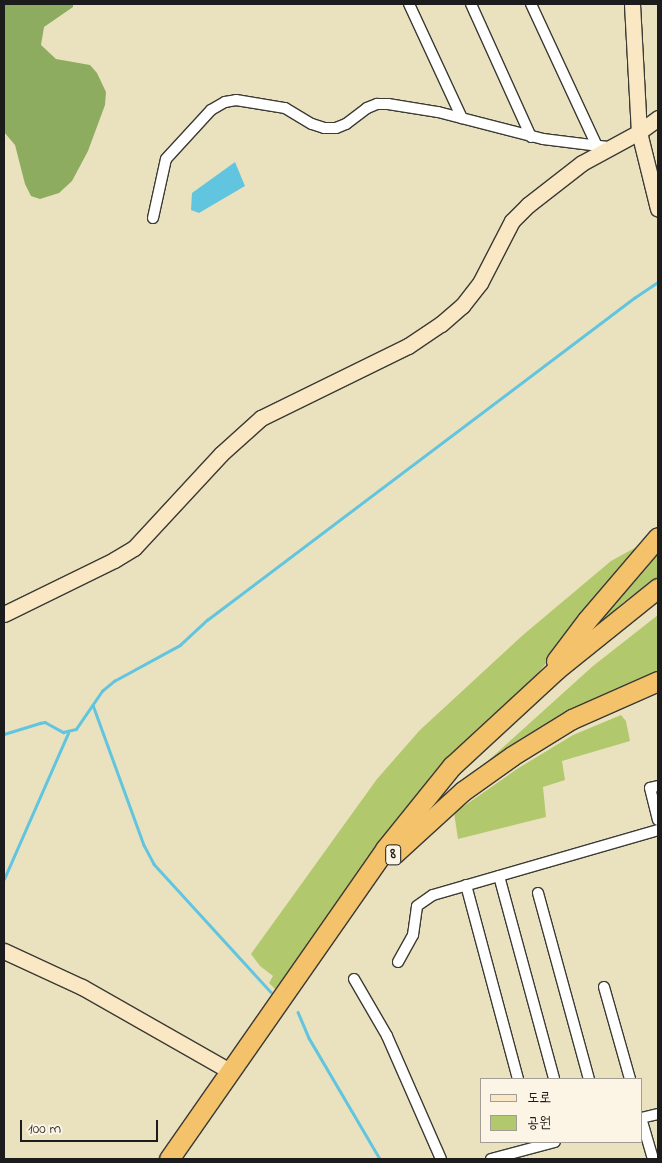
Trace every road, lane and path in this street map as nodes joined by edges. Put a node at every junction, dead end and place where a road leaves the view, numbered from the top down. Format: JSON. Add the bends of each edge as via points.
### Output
{"nodes":[{"id":1,"x":409,"y":4,"type":"edge"},
{"id":2,"x":471,"y":4,"type":"edge"},
{"id":3,"x":531,"y":4,"type":"edge"},
{"id":4,"x":632,"y":5,"type":"edge"},
{"id":5,"x":462,"y":118,"type":"junction"},
{"id":6,"x":658,"y":118,"type":"edge"},
{"id":7,"x":639,"y":132,"type":"junction"},
{"id":8,"x":531,"y":136,"type":"junction"},
{"id":9,"x":603,"y":147,"type":"junction"},
{"id":10,"x":658,"y":208,"type":"edge"},
{"id":11,"x":152,"y":218,"type":"dead end"},
{"id":12,"x":658,"y":537,"type":"edge"},
{"id":13,"x":658,"y":588,"type":"edge"},
{"id":14,"x":658,"y":600,"type":"edge"},
{"id":15,"x":4,"y":614,"type":"edge"},
{"id":16,"x":658,"y":681,"type":"edge"},
{"id":17,"x":531,"y":694,"type":"junction"},
{"id":18,"x":658,"y":786,"type":"edge"},
{"id":19,"x":658,"y":820,"type":"edge"},
{"id":20,"x":658,"y":830,"type":"edge"},
{"id":21,"x":394,"y":854,"type":"junction"},
{"id":22,"x":499,"y":876,"type":"junction"},
{"id":23,"x":466,"y":885,"type":"junction"},
{"id":24,"x":538,"y":893,"type":"dead end"},
{"id":25,"x":4,"y":951,"type":"edge"},
{"id":26,"x":398,"y":962,"type":"dead end"},
{"id":27,"x":354,"y":979,"type":"dead end"},
{"id":28,"x":604,"y":987,"type":"dead end"},
{"id":29,"x":230,"y":1071,"type":"junction"},
{"id":30,"x":518,"y":1078,"type":"edge"},
{"id":31,"x":554,"y":1078,"type":"edge"},
{"id":32,"x":589,"y":1078,"type":"edge"},
{"id":33,"x":630,"y":1078,"type":"edge"},
{"id":34,"x":658,"y":1114,"type":"edge"},
{"id":35,"x":642,"y":1118,"type":"edge"},
{"id":36,"x":642,"y":1121,"type":"edge"},
{"id":37,"x":535,"y":1144,"type":"edge"},
{"id":38,"x":169,"y":1159,"type":"edge"},
{"id":39,"x":181,"y":1159,"type":"edge"},
{"id":40,"x":441,"y":1159,"type":"edge"},
{"id":41,"x":491,"y":1159,"type":"edge"},
{"id":42,"x":653,"y":1159,"type":"edge"}],
"edges":[{"from":1,"to":5,"type":"street"},
{"from":2,"to":8,"type":"street"},
{"from":3,"to":9,"type":"street"},
{"from":4,"to":7,"type":"street"},
{"from":5,"to":8,"type":"street"},
{"from":5,"to":11,"type":"street","via":[[377,104],[366,108],[346,124],[324,128],[285,108],[236,100],[225,102],[211,110],[166,159]]},
{"from":6,"to":7,"type":"street"},
{"from":7,"to":9,"type":"street"},
{"from":7,"to":10,"type":"street"},
{"from":8,"to":9,"type":"street"},
{"from":9,"to":15,"type":"street","via":[[512,221],[480,283],[462,306],[441,324],[408,346],[262,418],[221,454],[134,548]]},
{"from":12,"to":17,"type":"highway","via":[[587,620]]},
{"from":13,"to":17,"type":"highway","number":"8","via":[[613,622]]},
{"from":14,"to":21,"type":"highway","number":"8","via":[[566,674],[458,774]]},
{"from":16,"to":21,"type":"highway","via":[[572,719],[512,756],[463,791]]},
{"from":17,"to":29,"type":"highway","number":"8","via":[[452,766],[419,805]]},
{"from":18,"to":19,"type":"street","via":[[650,788]]},
{"from":20,"to":22,"type":"street"},
{"from":21,"to":39,"type":"highway","number":"8"},
{"from":22,"to":23,"type":"street"},
{"from":22,"to":31,"type":"street"},
{"from":23,"to":26,"type":"street","via":[[433,895],[417,906],[413,935]]},
{"from":23,"to":30,"type":"street"},
{"from":24,"to":32,"type":"street"},
{"from":25,"to":29,"type":"street","via":[[82,987]]},
{"from":27,"to":40,"type":"street","via":[[387,1036]]},
{"from":28,"to":33,"type":"street"},
{"from":29,"to":38,"type":"highway","number":"8"},
{"from":34,"to":35,"type":"street"},
{"from":36,"to":42,"type":"street"},
{"from":37,"to":41,"type":"street"}]}
